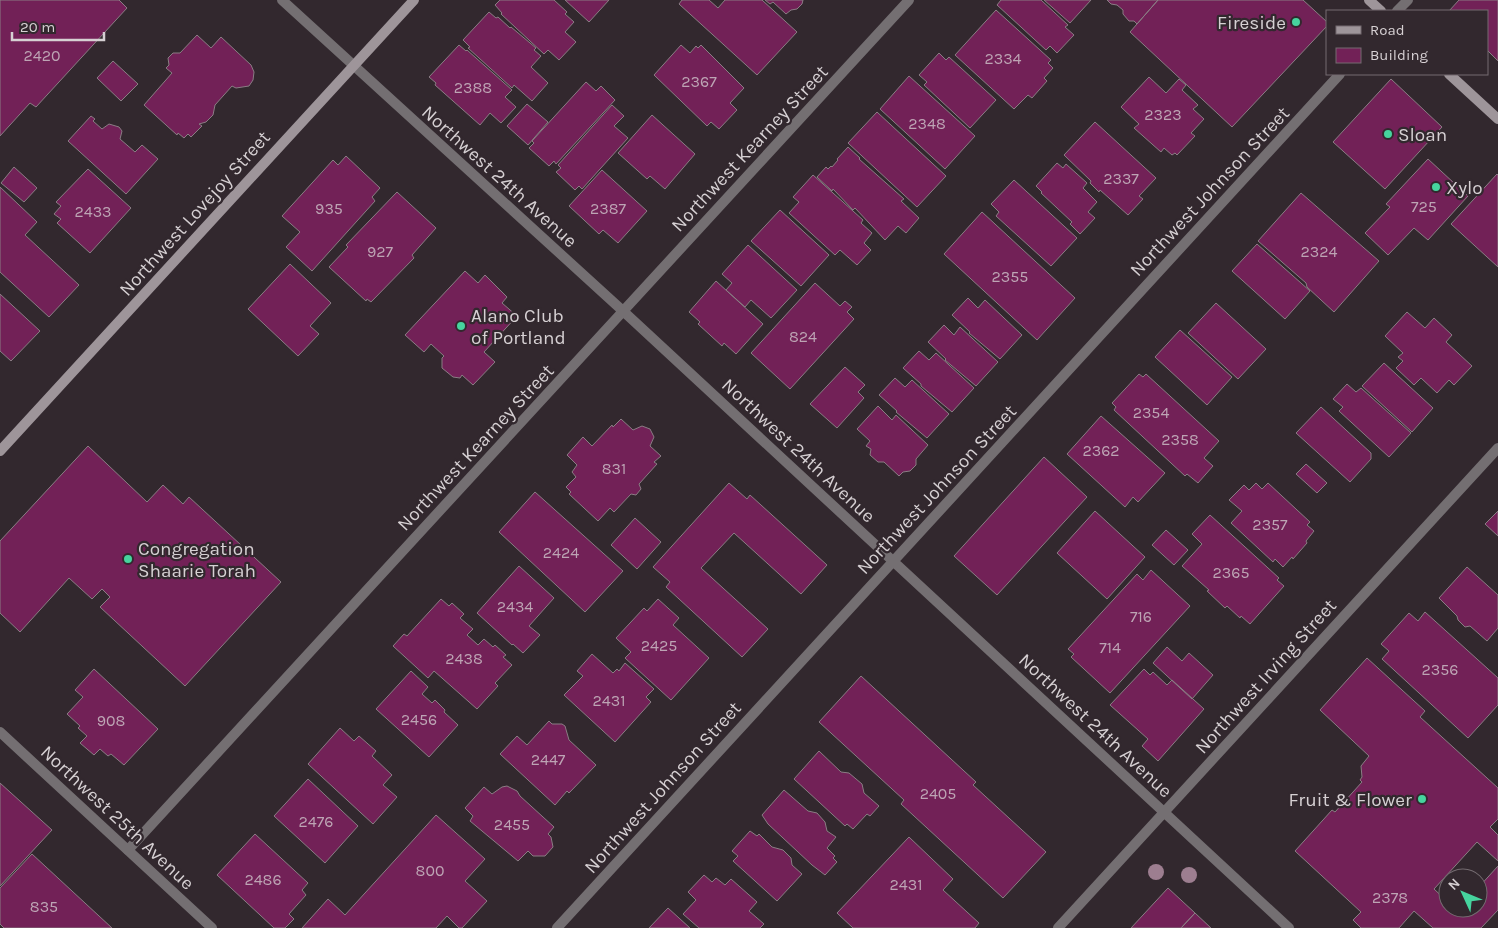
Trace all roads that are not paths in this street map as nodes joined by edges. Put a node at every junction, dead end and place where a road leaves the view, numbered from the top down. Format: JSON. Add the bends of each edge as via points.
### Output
{"nodes":[{"id":1,"x":282,"y":0,"type":"edge"},
{"id":2,"x":414,"y":0,"type":"edge"},
{"id":3,"x":909,"y":0,"type":"edge"},
{"id":4,"x":1369,"y":0,"type":"edge"},
{"id":5,"x":1408,"y":0,"type":"edge"},
{"id":6,"x":1380,"y":10,"type":"edge"},
{"id":7,"x":1399,"y":10,"type":"edge"},
{"id":8,"x":353,"y":66,"type":"junction"},
{"id":9,"x":1339,"y":75,"type":"edge"},
{"id":10,"x":1450,"y":75,"type":"edge"},
{"id":11,"x":1498,"y":118,"type":"edge"},
{"id":12,"x":623,"y":311,"type":"junction"},
{"id":13,"x":1498,"y":448,"type":"edge"},
{"id":14,"x":0,"y":450,"type":"edge"},
{"id":15,"x":893,"y":561,"type":"junction"},
{"id":16,"x":0,"y":732,"type":"edge"},
{"id":17,"x":1164,"y":812,"type":"junction"},
{"id":18,"x":128,"y":850,"type":"junction"},
{"id":19,"x":212,"y":928,"type":"edge"},
{"id":20,"x":557,"y":928,"type":"edge"},
{"id":21,"x":1058,"y":928,"type":"edge"},
{"id":22,"x":1289,"y":928,"type":"edge"}],
"edges":[{"from":1,"to":8,"type":"street","name":"Northwest 24th Avenue"},
{"from":2,"to":8,"type":"main road","name":"Northwest Lovejoy Street"},
{"from":3,"to":12,"type":"street","name":"Northwest Kearney Street"},
{"from":4,"to":6,"type":"main road"},
{"from":5,"to":7,"type":"street"},
{"from":8,"to":12,"type":"street","name":"Northwest 24th Avenue"},
{"from":8,"to":14,"type":"main road","name":"Northwest Lovejoy Street"},
{"from":9,"to":15,"type":"street","name":"Northwest Johnson Street"},
{"from":10,"to":11,"type":"main road"},
{"from":12,"to":15,"type":"street","name":"Northwest 24th Avenue"},
{"from":12,"to":18,"type":"street","name":"Northwest Kearney Street"},
{"from":13,"to":17,"type":"street","name":"Northwest Irving Street"},
{"from":15,"to":17,"type":"street","name":"Northwest 24th Avenue"},
{"from":15,"to":20,"type":"street","name":"Northwest Johnson Street"},
{"from":16,"to":18,"type":"street","name":"Northwest 25th Avenue"},
{"from":17,"to":21,"type":"street","name":"Northwest Irving Street"},
{"from":17,"to":22,"type":"street","name":"Northwest 24th Avenue"},
{"from":18,"to":19,"type":"street","name":"Northwest 25th Avenue"}]}
